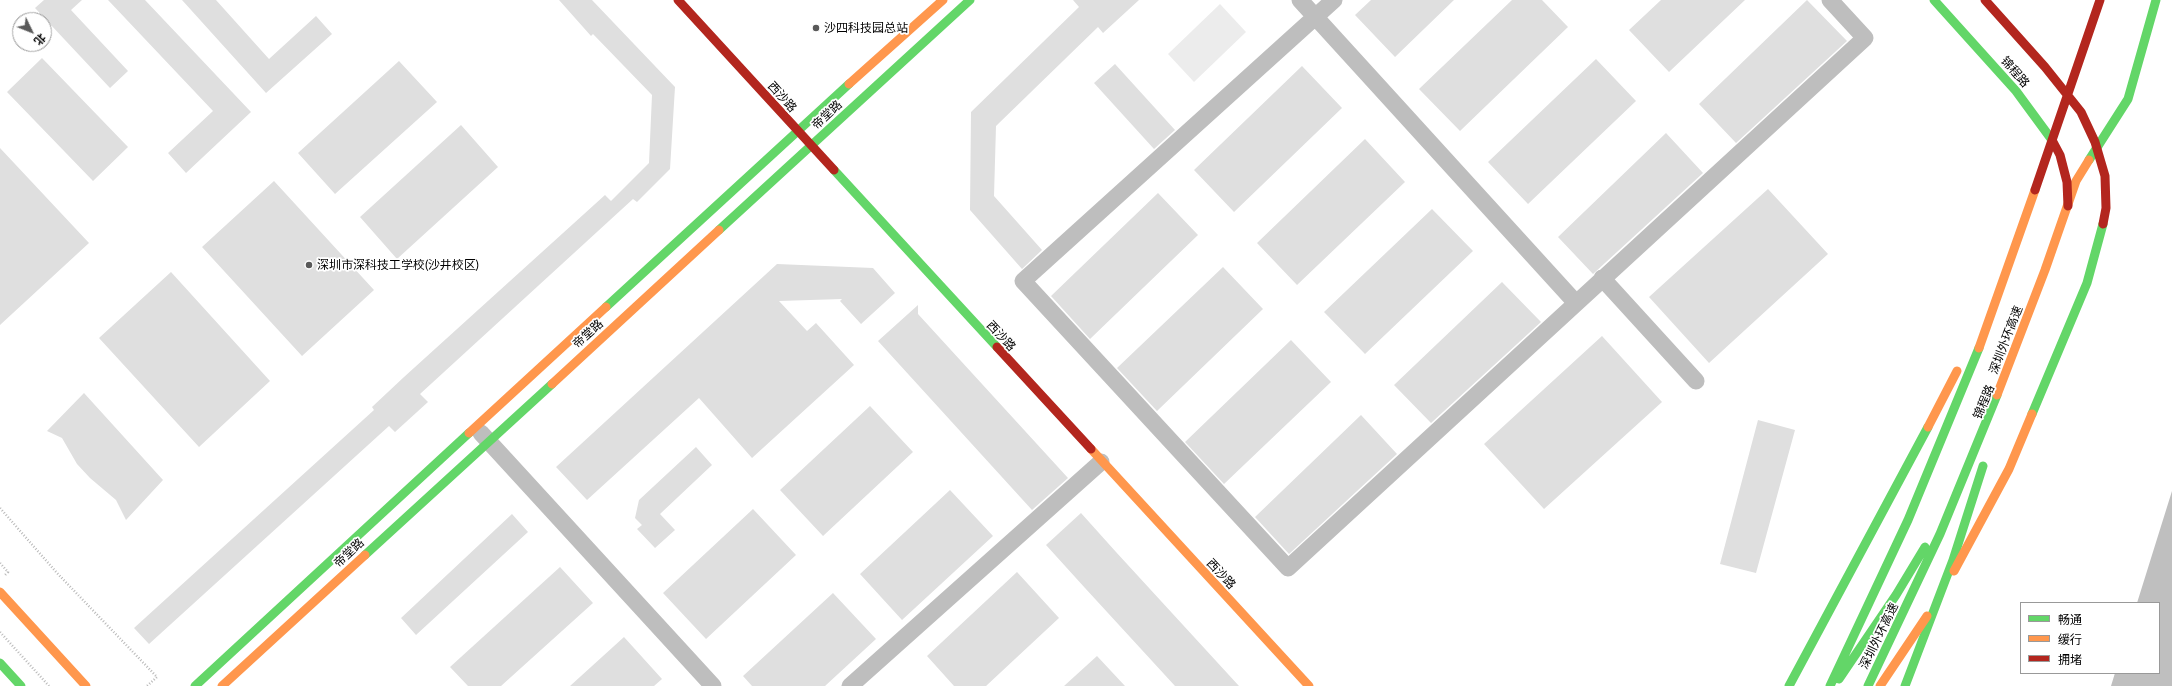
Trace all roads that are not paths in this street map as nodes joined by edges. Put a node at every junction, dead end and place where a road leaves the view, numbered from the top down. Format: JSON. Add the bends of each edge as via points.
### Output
{"nodes":[{"id":1,"x":678,"y":0,"type":"edge"},
{"id":2,"x":943,"y":0,"type":"edge"},
{"id":3,"x":970,"y":0,"type":"edge"},
{"id":4,"x":1300,"y":0,"type":"edge"},
{"id":5,"x":1334,"y":0,"type":"edge"},
{"id":6,"x":1830,"y":0,"type":"edge"},
{"id":7,"x":1934,"y":0,"type":"edge"},
{"id":8,"x":1985,"y":0,"type":"edge"},
{"id":9,"x":2100,"y":0,"type":"edge"},
{"id":10,"x":2156,"y":0,"type":"edge"},
{"id":11,"x":1315,"y":17,"type":"junction"},
{"id":12,"x":797,"y":131,"type":"junction"},
{"id":13,"x":811,"y":146,"type":"junction"},
{"id":14,"x":2012,"y":259,"type":"junction"},
{"id":15,"x":2045,"y":270,"type":"junction"},
{"id":16,"x":1602,"y":278,"type":"junction"},
{"id":17,"x":1576,"y":303,"type":"junction"},
{"id":18,"x":1970,"y":344,"type":"dead end"},
{"id":19,"x":1960,"y":366,"type":"dead end"},
{"id":20,"x":1696,"y":381,"type":"dead end"},
{"id":21,"x":1998,"y":419,"type":"dead end"},
{"id":22,"x":475,"y":427,"type":"junction"},
{"id":23,"x":488,"y":441,"type":"junction"},
{"id":24,"x":1986,"y":456,"type":"dead end"},
{"id":25,"x":1101,"y":462,"type":"junction"},
{"id":26,"x":0,"y":592,"type":"edge"},
{"id":27,"x":0,"y":663,"type":"edge"},
{"id":28,"x":21,"y":686,"type":"edge"},
{"id":29,"x":86,"y":686,"type":"edge"},
{"id":30,"x":195,"y":686,"type":"edge"},
{"id":31,"x":222,"y":686,"type":"edge"},
{"id":32,"x":713,"y":686,"type":"edge"},
{"id":33,"x":850,"y":686,"type":"edge"},
{"id":34,"x":1309,"y":686,"type":"edge"},
{"id":35,"x":1789,"y":686,"type":"edge"},
{"id":36,"x":1830,"y":686,"type":"edge"},
{"id":37,"x":1834,"y":686,"type":"edge"},
{"id":38,"x":1868,"y":686,"type":"edge"},
{"id":39,"x":1880,"y":686,"type":"edge"},
{"id":40,"x":1905,"y":686,"type":"edge"}],
"edges":[{"from":1,"to":12,"type":"main road","name":"西沙路"},
{"from":2,"to":12,"type":"main road","name":"帝堂路"},
{"from":3,"to":13,"type":"main road","name":"帝堂路"},
{"from":4,"to":11,"type":"street"},
{"from":5,"to":11,"type":"street"},
{"from":6,"to":16,"type":"street","via":[[1865,38]]},
{"from":7,"to":37,"type":"main road","name":"锦程路","via":[[2016,91],[2049,133],[2066,175],[2068,206],[2064,231],[2052,271],[1975,453],[1938,524],[1900,588]]},
{"from":8,"to":39,"type":"main road","via":[[2081,112],[2095,142],[2104,176],[2106,208],[2087,283],[2009,469],[1963,556]]},
{"from":9,"to":14,"type":"main road","name":"深圳外环高速"},
{"from":10,"to":15,"type":"main road","name":"深圳外环高速","via":[[2128,99],[2076,181]]},
{"from":11,"to":17,"type":"street"},
{"from":11,"to":17,"type":"street","via":[[1023,281],[1288,568]]},
{"from":12,"to":13,"type":"main road","name":"西沙路"},
{"from":12,"to":22,"type":"main road","name":"帝堂路"},
{"from":13,"to":23,"type":"main road","name":"帝堂路"},
{"from":13,"to":25,"type":"main road","name":"西沙路"},
{"from":14,"to":18,"type":"main road"},
{"from":14,"to":36,"type":"main road","name":"深圳外环高速","via":[[1980,347],[1918,498]]},
{"from":15,"to":21,"type":"main road"},
{"from":15,"to":38,"type":"main road","name":"深圳外环高速","via":[[1968,469]]},
{"from":16,"to":17,"type":"street"},
{"from":16,"to":20,"type":"street"},
{"from":19,"to":35,"type":"main road"},
{"from":22,"to":23,"type":"street"},
{"from":22,"to":30,"type":"main road","name":"帝堂路"},
{"from":23,"to":31,"type":"main road","name":"帝堂路"},
{"from":23,"to":32,"type":"street"},
{"from":24,"to":40,"type":"main road","via":[[1952,560]]},
{"from":25,"to":33,"type":"street"},
{"from":25,"to":34,"type":"main road","name":"西沙路"},
{"from":26,"to":29,"type":"main road"},
{"from":27,"to":28,"type":"main road"}]}
